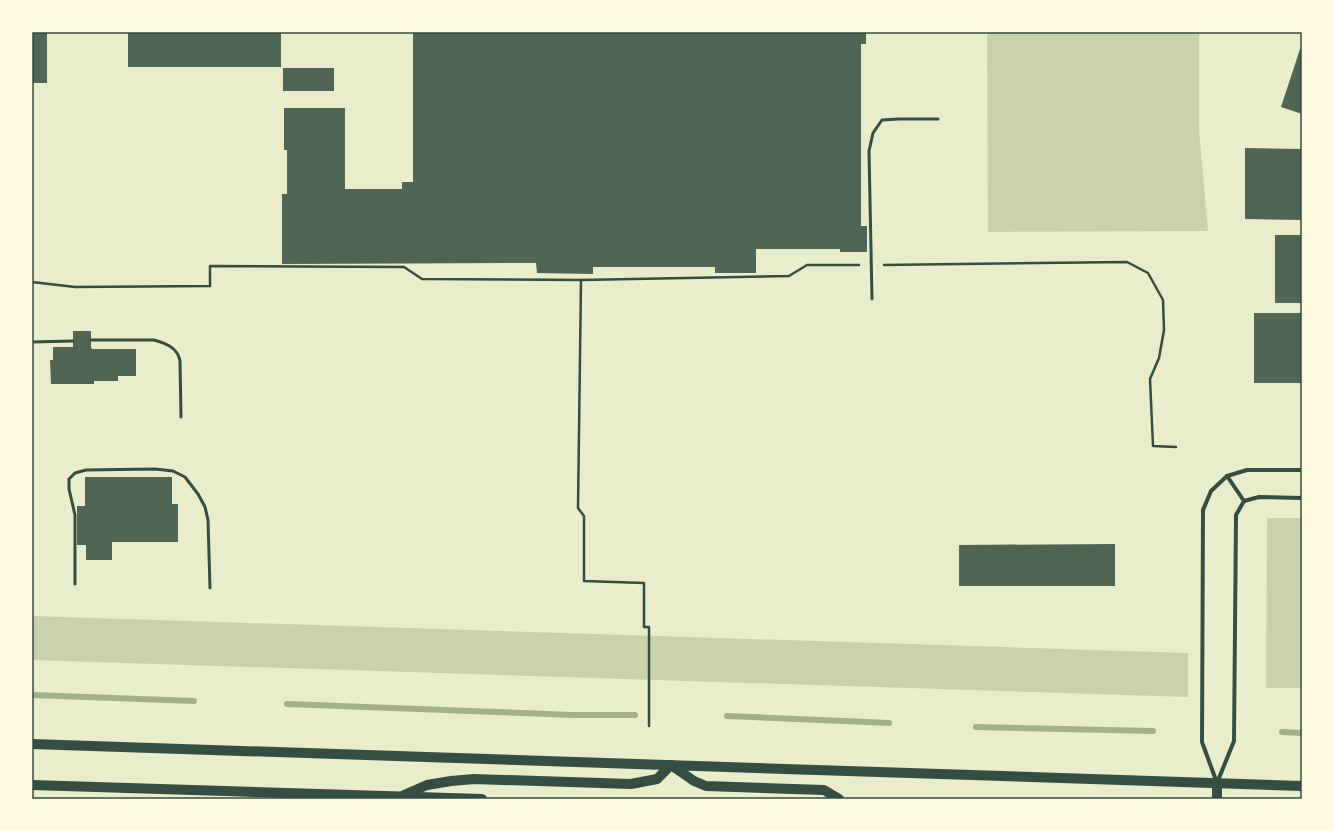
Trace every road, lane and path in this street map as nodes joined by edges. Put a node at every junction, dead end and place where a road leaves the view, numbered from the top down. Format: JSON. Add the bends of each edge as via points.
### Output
{"nodes":[{"id":1,"x":938,"y":119,"type":"dead end"},
{"id":2,"x":872,"y":265,"type":"junction"},
{"id":3,"x":581,"y":280,"type":"junction"},
{"id":4,"x":32,"y":282,"type":"edge"},
{"id":5,"x":872,"y":299,"type":"dead end"},
{"id":6,"x":91,"y":340,"type":"dead end"},
{"id":7,"x":73,"y":341,"type":"dead end"},
{"id":8,"x":32,"y":342,"type":"edge"},
{"id":9,"x":181,"y":417,"type":"dead end"},
{"id":10,"x":1176,"y":447,"type":"dead end"},
{"id":11,"x":1302,"y":470,"type":"edge"},
{"id":12,"x":1227,"y":476,"type":"junction"},
{"id":13,"x":1302,"y":498,"type":"edge"},
{"id":14,"x":1244,"y":501,"type":"junction"},
{"id":15,"x":75,"y":584,"type":"dead end"},
{"id":16,"x":210,"y":588,"type":"dead end"},
{"id":17,"x":649,"y":726,"type":"dead end"},
{"id":18,"x":32,"y":744,"type":"edge"},
{"id":19,"x":672,"y":765,"type":"junction"},
{"id":20,"x":1217,"y":783,"type":"junction"},
{"id":21,"x":32,"y":785,"type":"edge"},
{"id":22,"x":1302,"y":786,"type":"edge"},
{"id":23,"x":401,"y":796,"type":"junction"},
{"id":24,"x":482,"y":799,"type":"edge"},
{"id":25,"x":839,"y":799,"type":"edge"},
{"id":26,"x":1217,"y":799,"type":"edge"}],
"edges":[{"from":1,"to":2,"type":"lane","via":[[882,120],[873,133],[869,151]]},
{"from":2,"to":3,"type":"path","via":[[807,265],[789,276]]},
{"from":2,"to":5,"type":"lane"},
{"from":2,"to":10,"type":"path","via":[[1127,262],[1148,273],[1163,300],[1164,323],[1159,358],[1150,379],[1153,446]]},
{"from":3,"to":4,"type":"path","via":[[422,279],[404,267],[210,266],[210,286],[75,287]]},
{"from":3,"to":17,"type":"path","via":[[578,508],[584,516],[584,582],[644,583],[644,627],[649,627]]},
{"from":6,"to":9,"type":"lane","via":[[154,340],[163,342],[176,351],[180,361]]},
{"from":7,"to":8,"type":"lane"},
{"from":11,"to":12,"type":"street","via":[[1247,470]]},
{"from":12,"to":14,"type":"street"},
{"from":12,"to":20,"type":"street","via":[[1211,491],[1203,510],[1202,742]]},
{"from":13,"to":14,"type":"street","via":[[1260,497]]},
{"from":14,"to":20,"type":"street","via":[[1236,515],[1234,741]]},
{"from":15,"to":16,"type":"lane","via":[[75,515],[69,479],[75,473],[86,470],[155,469],[173,471],[184,476],[205,507],[208,520]]},
{"from":18,"to":19,"type":"main road"},
{"from":19,"to":20,"type":"main road"},
{"from":19,"to":23,"type":"main road","via":[[657,779],[631,784],[474,779],[427,785]]},
{"from":19,"to":25,"type":"main road","via":[[694,781],[706,786],[824,790]]},
{"from":20,"to":22,"type":"main road"},
{"from":20,"to":26,"type":"main road"},
{"from":21,"to":23,"type":"main road"},
{"from":23,"to":24,"type":"main road"}]}
